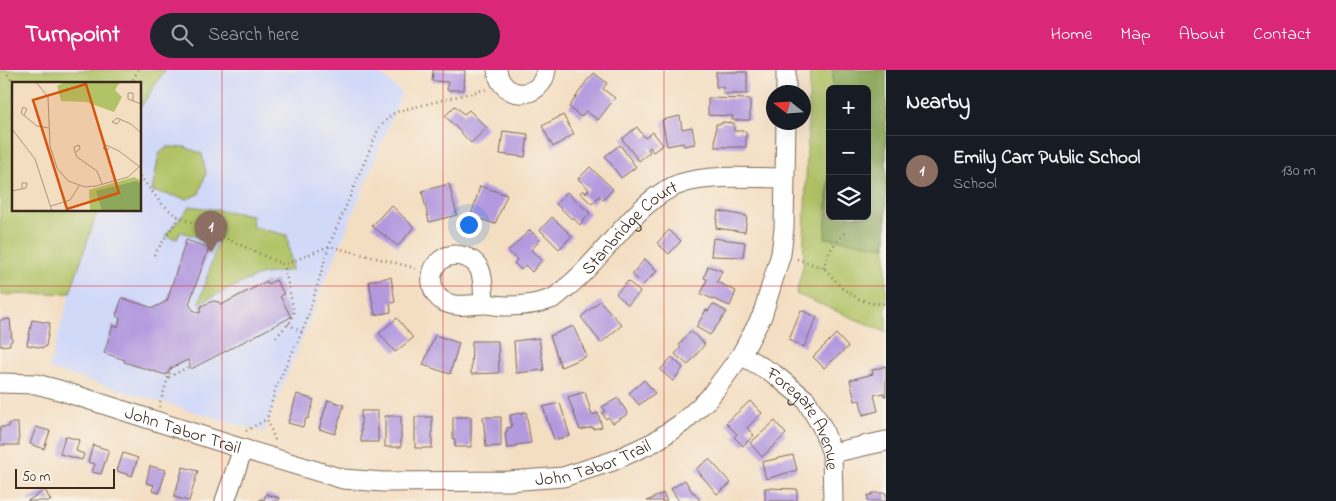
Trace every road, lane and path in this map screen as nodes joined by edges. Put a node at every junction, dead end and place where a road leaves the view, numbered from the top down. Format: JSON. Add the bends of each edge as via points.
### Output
{"nodes":[{"id":1,"x":5,"y":70,"type":"edge"},
{"id":2,"x":138,"y":70,"type":"edge"},
{"id":3,"x":546,"y":70,"type":"edge"},
{"id":4,"x":786,"y":70,"type":"edge"},
{"id":5,"x":500,"y":78,"type":"edge"},
{"id":6,"x":13,"y":82,"type":"edge"},
{"id":7,"x":132,"y":82,"type":"edge"},
{"id":8,"x":786,"y":85,"type":"edge"},
{"id":9,"x":786,"y":130,"type":"edge"},
{"id":10,"x":141,"y":177,"type":"edge"},
{"id":11,"x":785,"y":178,"type":"junction"},
{"id":12,"x":179,"y":217,"type":"junction"},
{"id":13,"x":844,"y":233,"type":"dead end"},
{"id":14,"x":328,"y":246,"type":"junction"},
{"id":15,"x":781,"y":254,"type":"junction"},
{"id":16,"x":154,"y":255,"type":"dead end"},
{"id":17,"x":284,"y":265,"type":"junction"},
{"id":18,"x":824,"y":268,"type":"junction"},
{"id":19,"x":432,"y":272,"type":"junction"},
{"id":20,"x":484,"y":304,"type":"junction"},
{"id":21,"x":886,"y":304,"type":"edge"},
{"id":22,"x":288,"y":324,"type":"junction"},
{"id":23,"x":302,"y":332,"type":"junction"},
{"id":24,"x":276,"y":337,"type":"dead end"},
{"id":25,"x":741,"y":355,"type":"junction"},
{"id":26,"x":190,"y":366,"type":"dead end"},
{"id":27,"x":171,"y":368,"type":"dead end"},
{"id":28,"x":168,"y":377,"type":"junction"},
{"id":29,"x":0,"y":383,"type":"edge"},
{"id":30,"x":266,"y":419,"type":"junction"},
{"id":31,"x":156,"y":420,"type":"junction"},
{"id":32,"x":244,"y":440,"type":"junction"},
{"id":33,"x":275,"y":440,"type":"dead end"},
{"id":34,"x":886,"y":441,"type":"edge"},
{"id":35,"x":832,"y":453,"type":"junction"},
{"id":36,"x":225,"y":501,"type":"edge"},
{"id":37,"x":833,"y":501,"type":"edge"}],
"edges":[{"from":1,"to":6,"type":"path"},
{"from":2,"to":7,"type":"path"},
{"from":3,"to":5,"type":"street","via":[[541,84],[529,92],[515,93]]},
{"from":4,"to":8,"type":"street"},
{"from":5,"to":14,"type":"path","via":[[409,107],[388,117],[375,134]]},
{"from":9,"to":11,"type":"street","name":"John Tabor Trail"},
{"from":10,"to":12,"type":"path","via":[[160,202]]},
{"from":11,"to":15,"type":"street","name":"John Tabor Trail"},
{"from":11,"to":20,"type":"street","name":"Stanbridge Court","via":[[704,179],[672,187],[642,210],[574,282],[552,298],[520,305]]},
{"from":12,"to":16,"type":"path"},
{"from":12,"to":17,"type":"path"},
{"from":13,"to":18,"type":"path","via":[[834,243]]},
{"from":14,"to":17,"type":"path"},
{"from":14,"to":19,"type":"path"},
{"from":14,"to":23,"type":"path"},
{"from":15,"to":18,"type":"path"},
{"from":15,"to":25,"type":"street","name":"John Tabor Trail","via":[[762,316]]},
{"from":17,"to":22,"type":"path","via":[[294,312]]},
{"from":18,"to":21,"type":"path","via":[[842,288],[859,299]]},
{"from":19,"to":20,"type":"street","name":"Stanbridge Court","via":[[436,295],[445,303],[457,306]]},
{"from":19,"to":20,"type":"street","via":[[441,260],[454,256],[469,258],[481,272]]},
{"from":22,"to":23,"type":"path"},
{"from":22,"to":24,"type":"path"},
{"from":23,"to":30,"type":"path","via":[[279,378]]},
{"from":25,"to":32,"type":"street","name":"John Tabor Trail","via":[[709,398],[682,423],[654,442],[613,461],[562,476],[509,481],[382,482],[343,479]]},
{"from":25,"to":35,"type":"street","name":"Foregate Avenue","via":[[774,374],[806,400],[822,426]]},
{"from":26,"to":28,"type":"path"},
{"from":27,"to":28,"type":"path"},
{"from":28,"to":31,"type":"path"},
{"from":29,"to":31,"type":"street","name":"John Tabor Trail","via":[[36,384]]},
{"from":30,"to":32,"type":"path"},
{"from":30,"to":33,"type":"path"},
{"from":31,"to":32,"type":"street","name":"John Tabor Trail"},
{"from":32,"to":36,"type":"street"},
{"from":34,"to":35,"type":"street"},
{"from":35,"to":37,"type":"street","name":"Foregate Avenue"}]}
